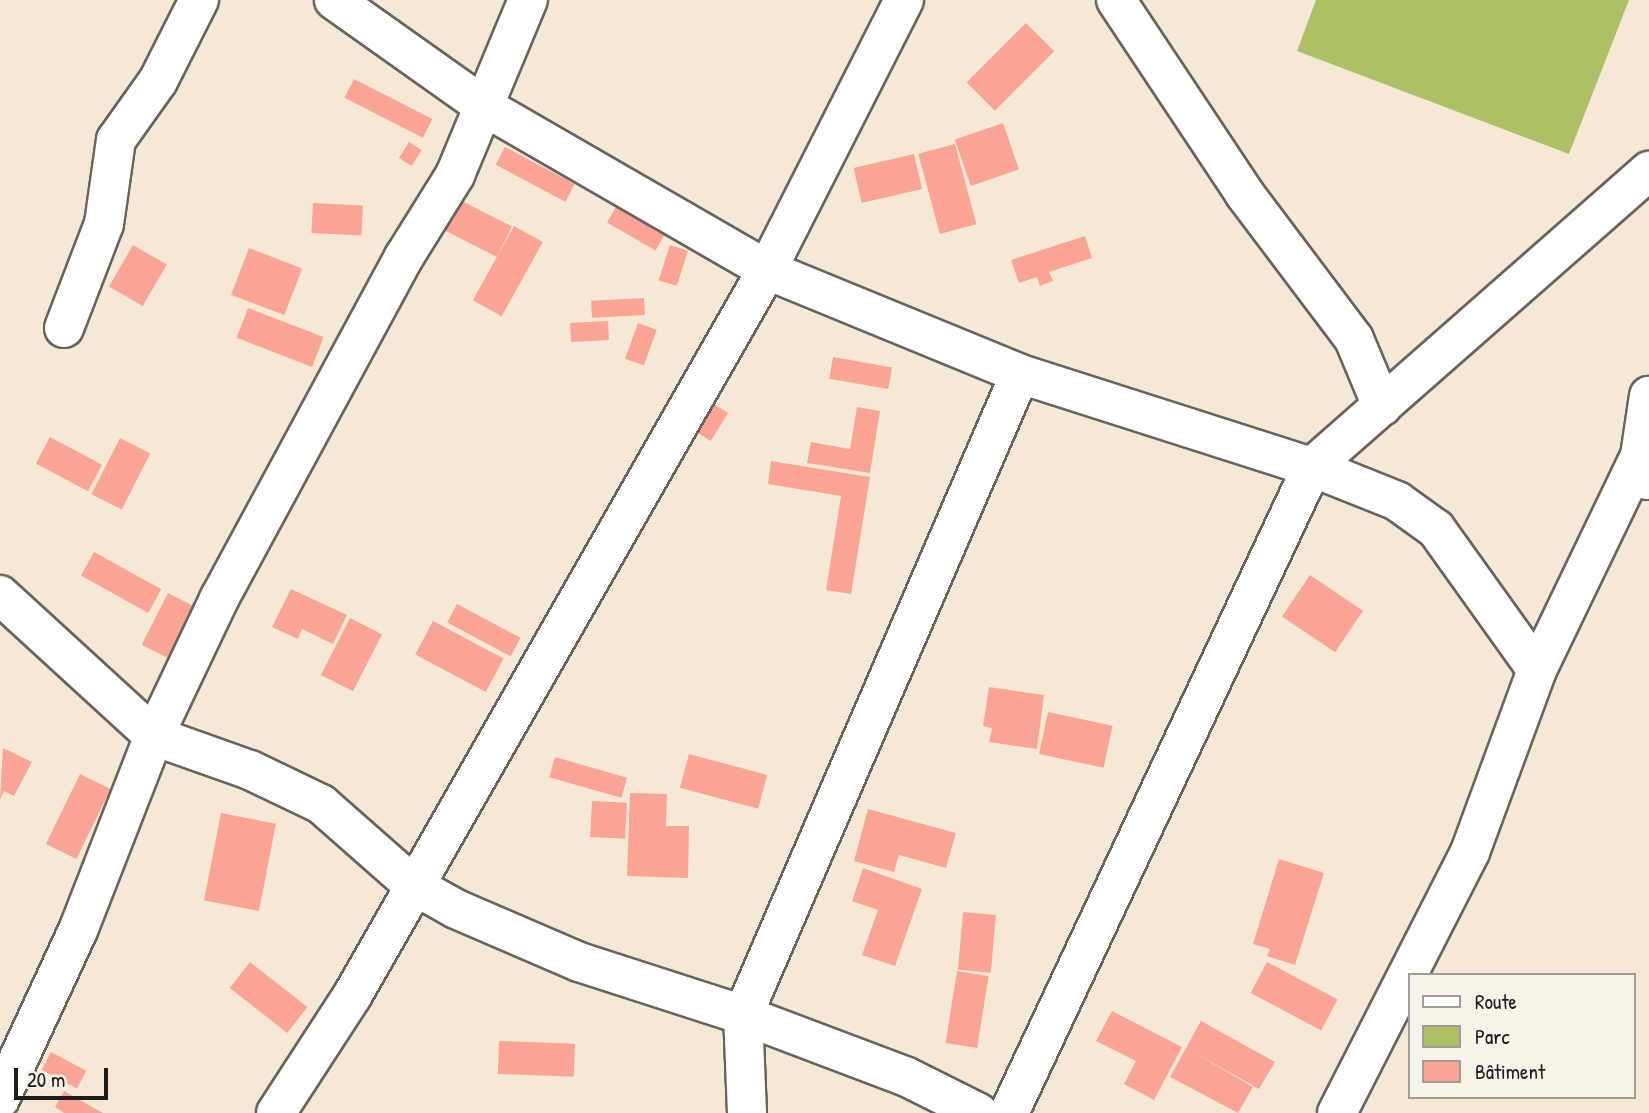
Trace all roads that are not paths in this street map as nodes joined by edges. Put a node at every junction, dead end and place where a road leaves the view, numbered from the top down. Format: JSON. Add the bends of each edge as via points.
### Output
{"nodes":[{"id":1,"x":200,"y":0,"type":"edge"},
{"id":2,"x":334,"y":0,"type":"edge"},
{"id":3,"x":527,"y":0,"type":"edge"},
{"id":4,"x":904,"y":0,"type":"edge"},
{"id":5,"x":1116,"y":0,"type":"edge"},
{"id":6,"x":485,"y":107,"type":"junction"},
{"id":7,"x":1649,"y":171,"type":"edge"},
{"id":8,"x":767,"y":270,"type":"junction"},
{"id":9,"x":64,"y":328,"type":"dead end"},
{"id":10,"x":1020,"y":374,"type":"junction"},
{"id":11,"x":1649,"y":396,"type":"edge"},
{"id":12,"x":1382,"y":406,"type":"junction"},
{"id":13,"x":1312,"y":467,"type":"junction"},
{"id":14,"x":1645,"y":471,"type":"edge"},
{"id":15,"x":0,"y":595,"type":"edge"},
{"id":16,"x":1537,"y":670,"type":"junction"},
{"id":17,"x":154,"y":736,"type":"junction"},
{"id":18,"x":412,"y":884,"type":"junction"},
{"id":19,"x":1408,"y":973,"type":"edge"},
{"id":20,"x":1408,"y":974,"type":"edge"},
{"id":21,"x":743,"y":1015,"type":"junction"},
{"id":22,"x":0,"y":1098,"type":"edge"},
{"id":23,"x":276,"y":1113,"type":"edge"},
{"id":24,"x":747,"y":1113,"type":"edge"},
{"id":25,"x":979,"y":1113,"type":"edge"},
{"id":26,"x":1009,"y":1113,"type":"edge"},
{"id":27,"x":1337,"y":1113,"type":"edge"}],
"edges":[{"from":1,"to":9,"type":"street","via":[[158,81],[116,139],[104,224]]},
{"from":2,"to":6,"type":"street"},
{"from":3,"to":6,"type":"street"},
{"from":4,"to":8,"type":"street"},
{"from":5,"to":12,"type":"street","via":[[1244,193],[1354,339]]},
{"from":6,"to":8,"type":"street"},
{"from":6,"to":17,"type":"street","via":[[455,175],[404,257],[271,499]]},
{"from":7,"to":12,"type":"street"},
{"from":8,"to":10,"type":"street"},
{"from":8,"to":18,"type":"street"},
{"from":10,"to":13,"type":"street"},
{"from":10,"to":21,"type":"street"},
{"from":11,"to":14,"type":"street"},
{"from":12,"to":13,"type":"street"},
{"from":13,"to":16,"type":"street","via":[[1397,501],[1436,529]]},
{"from":13,"to":26,"type":"street"},
{"from":14,"to":16,"type":"street"},
{"from":15,"to":17,"type":"street"},
{"from":16,"to":19,"type":"street","via":[[1470,852]]},
{"from":17,"to":18,"type":"street","via":[[250,770],[321,804]]},
{"from":17,"to":22,"type":"street","via":[[79,928]]},
{"from":18,"to":21,"type":"street","via":[[456,909],[579,962]]},
{"from":18,"to":23,"type":"street","via":[[352,996]]},
{"from":20,"to":27,"type":"street"},
{"from":21,"to":24,"type":"street"},
{"from":21,"to":25,"type":"street","via":[[907,1077]]}]}
